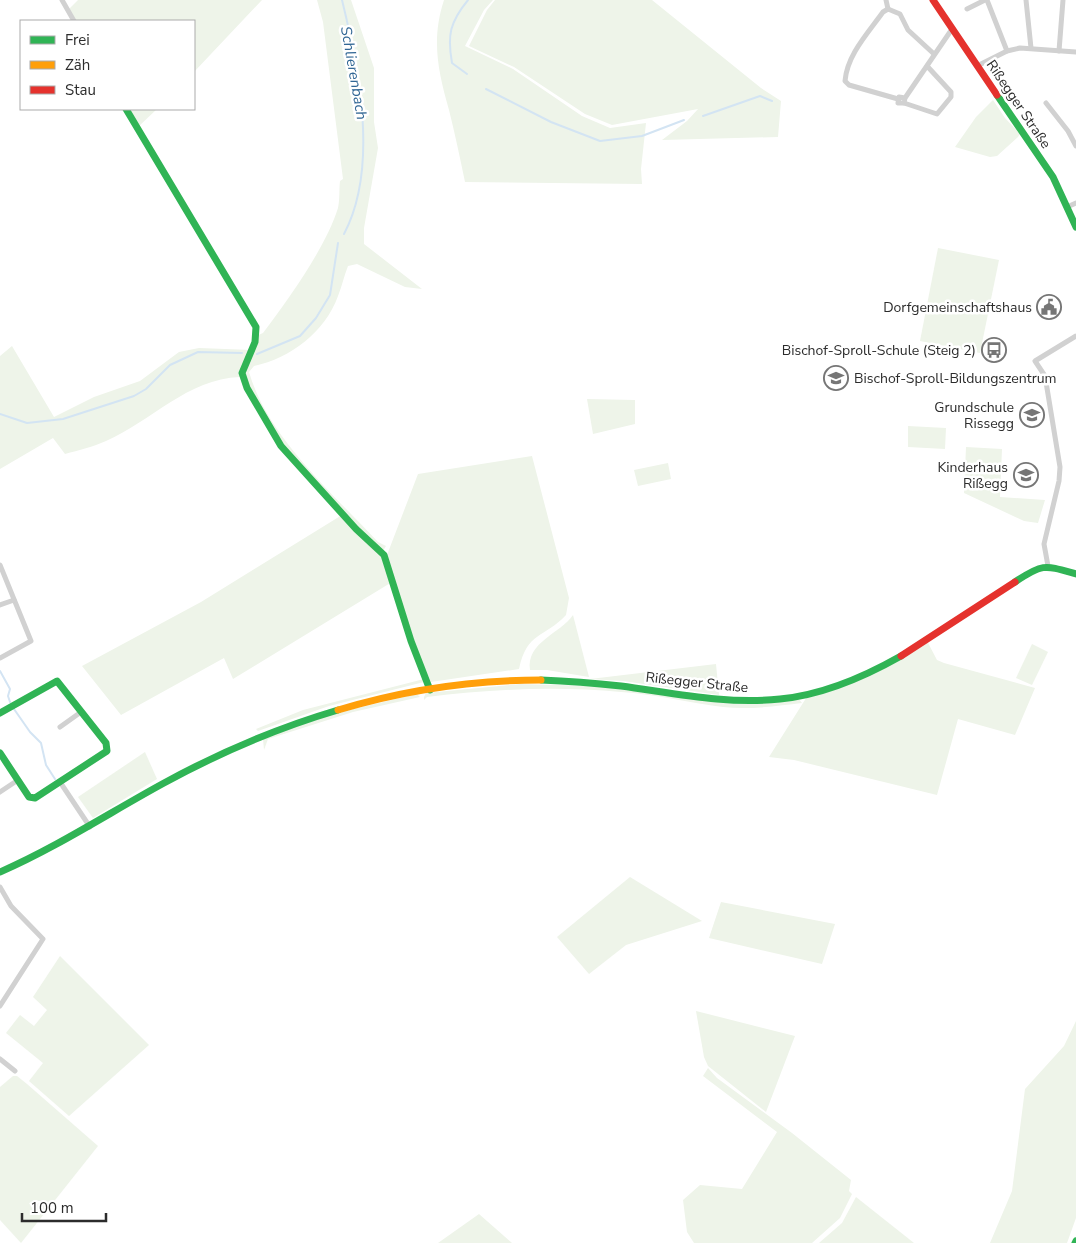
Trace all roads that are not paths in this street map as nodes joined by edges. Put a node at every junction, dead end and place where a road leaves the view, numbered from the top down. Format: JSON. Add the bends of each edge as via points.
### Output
{"nodes":[{"id":1,"x":62,"y":0,"type":"edge"},
{"id":2,"x":886,"y":0,"type":"edge"},
{"id":3,"x":933,"y":0,"type":"edge"},
{"id":4,"x":986,"y":0,"type":"edge"},
{"id":5,"x":1026,"y":0,"type":"edge"},
{"id":6,"x":1063,"y":0,"type":"edge"},
{"id":7,"x":888,"y":9,"type":"junction"},
{"id":8,"x":967,"y":9,"type":"dead end"},
{"id":9,"x":73,"y":20,"type":"edge"},
{"id":10,"x":952,"y":28,"type":"junction"},
{"id":11,"x":1031,"y":48,"type":"junction"},
{"id":12,"x":1007,"y":51,"type":"junction"},
{"id":13,"x":1059,"y":51,"type":"junction"},
{"id":14,"x":1076,"y":52,"type":"edge"},
{"id":15,"x":934,"y":54,"type":"junction"},
{"id":16,"x":927,"y":66,"type":"junction"},
{"id":17,"x":978,"y":66,"type":"junction"},
{"id":18,"x":904,"y":101,"type":"junction"},
{"id":19,"x":1046,"y":103,"type":"dead end"},
{"id":20,"x":127,"y":110,"type":"edge"},
{"id":21,"x":1076,"y":146,"type":"edge"},
{"id":22,"x":1076,"y":203,"type":"edge"},
{"id":23,"x":1068,"y":206,"type":"junction"},
{"id":24,"x":1076,"y":227,"type":"edge"},
{"id":25,"x":1076,"y":336,"type":"edge"},
{"id":26,"x":0,"y":565,"type":"edge"},
{"id":27,"x":1048,"y":566,"type":"junction"},
{"id":28,"x":1076,"y":574,"type":"edge"},
{"id":29,"x":14,"y":600,"type":"junction"},
{"id":30,"x":0,"y":605,"type":"edge"},
{"id":31,"x":0,"y":658,"type":"edge"},
{"id":32,"x":430,"y":690,"type":"junction"},
{"id":33,"x":82,"y":712,"type":"junction"},
{"id":34,"x":0,"y":713,"type":"edge"},
{"id":35,"x":60,"y":727,"type":"dead end"},
{"id":36,"x":0,"y":753,"type":"edge"},
{"id":37,"x":18,"y":780,"type":"junction"},
{"id":38,"x":60,"y":782,"type":"junction"},
{"id":39,"x":0,"y":792,"type":"edge"},
{"id":40,"x":90,"y":827,"type":"junction"},
{"id":41,"x":0,"y":872,"type":"edge"},
{"id":42,"x":0,"y":886,"type":"edge"},
{"id":43,"x":0,"y":1006,"type":"edge"},
{"id":44,"x":0,"y":1059,"type":"edge"},
{"id":45,"x":15,"y":1071,"type":"dead end"}],
"edges":[{"from":1,"to":9,"type":"street"},
{"from":2,"to":7,"type":"street"},
{"from":3,"to":10,"type":"street","name":"Rißegger Straße"},
{"from":4,"to":8,"type":"street"},
{"from":4,"to":12,"type":"street"},
{"from":5,"to":11,"type":"street"},
{"from":6,"to":13,"type":"street"},
{"from":7,"to":15,"type":"street","via":[[900,14],[908,30]]},
{"from":7,"to":18,"type":"street","via":[[858,46],[845,81],[849,85],[898,99],[901,97]]},
{"from":10,"to":15,"type":"street"},
{"from":10,"to":17,"type":"street","name":"Rißegger Straße"},
{"from":11,"to":12,"type":"street"},
{"from":11,"to":13,"type":"street"},
{"from":12,"to":17,"type":"street"},
{"from":13,"to":14,"type":"street"},
{"from":15,"to":16,"type":"street"},
{"from":16,"to":18,"type":"street"},
{"from":16,"to":18,"type":"street","via":[[951,92],[951,97],[937,114]]},
{"from":17,"to":23,"type":"street","name":"Rißegger Straße","via":[[1044,163]]},
{"from":19,"to":21,"type":"street"},
{"from":20,"to":32,"type":"street","via":[[256,327],[255,342],[242,373],[247,388],[281,446],[298,467],[384,555]]},
{"from":22,"to":23,"type":"street"},
{"from":23,"to":24,"type":"street","name":"Rißegger Straße"},
{"from":25,"to":27,"type":"street","via":[[1035,361],[1045,376],[1060,467],[1044,544]]},
{"from":26,"to":29,"type":"street"},
{"from":27,"to":28,"type":"street"},
{"from":27,"to":32,"type":"street","name":"Rißegger Straße","via":[[1034,569],[874,670],[844,683],[794,697],[720,699],[626,686],[547,680],[476,683]]},
{"from":29,"to":30,"type":"street"},
{"from":29,"to":31,"type":"street","via":[[31,641]]},
{"from":32,"to":40,"type":"street","name":"Rißegger Straße","via":[[373,700],[258,737],[162,784]]},
{"from":33,"to":34,"type":"street","via":[[57,681]]},
{"from":33,"to":35,"type":"street"},
{"from":33,"to":38,"type":"street","via":[[106,743],[107,751]]},
{"from":36,"to":37,"type":"street"},
{"from":37,"to":38,"type":"street","via":[[29,797],[35,798]]},
{"from":37,"to":39,"type":"street"},
{"from":38,"to":40,"type":"street"},
{"from":40,"to":41,"type":"street","name":"Rißegger Straße"},
{"from":42,"to":43,"type":"street","via":[[8,903],[43,939]]},
{"from":44,"to":45,"type":"street"}]}
